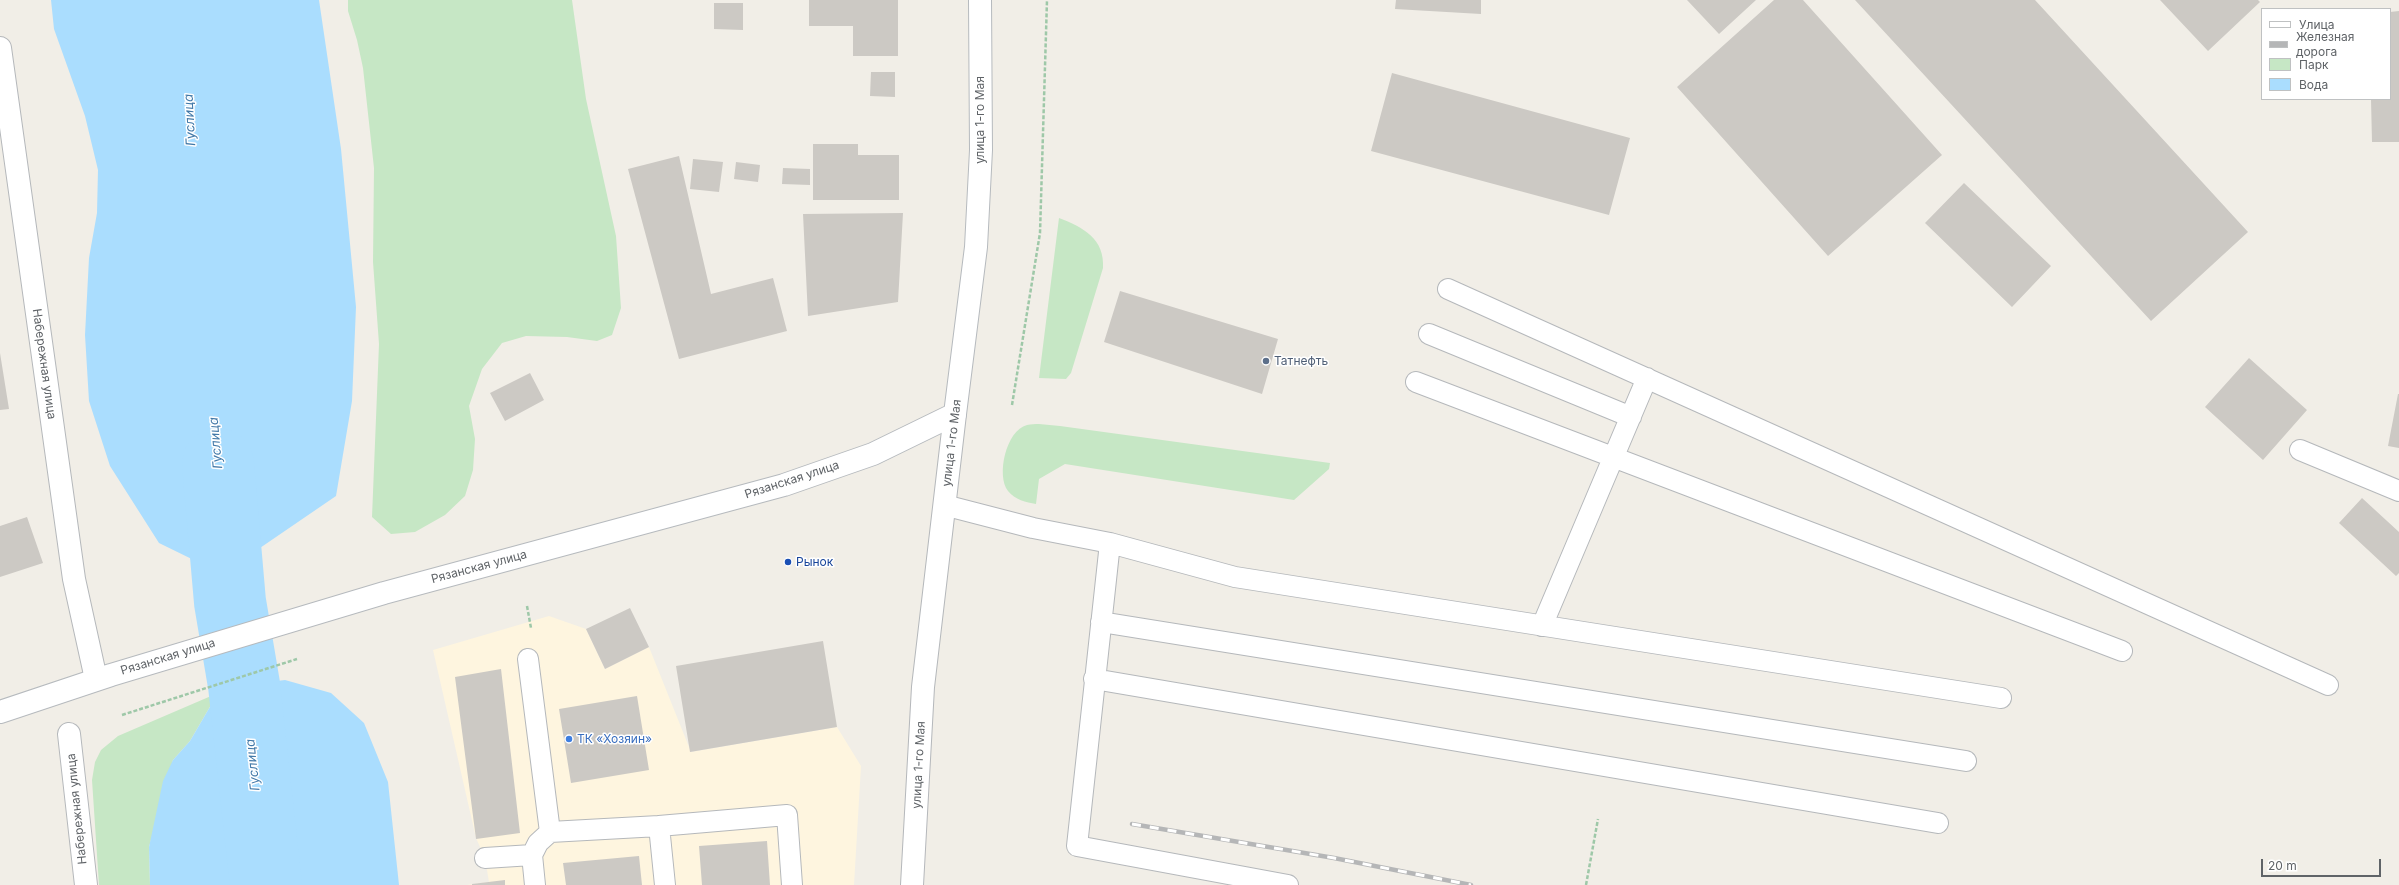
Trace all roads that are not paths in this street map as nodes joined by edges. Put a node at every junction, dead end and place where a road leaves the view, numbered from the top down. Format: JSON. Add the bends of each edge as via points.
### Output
{"nodes":[{"id":1,"x":980,"y":0,"type":"edge"},
{"id":2,"x":0,"y":48,"type":"edge"},
{"id":3,"x":1448,"y":289,"type":"dead end"},
{"id":4,"x":1429,"y":334,"type":"dead end"},
{"id":5,"x":1647,"y":378,"type":"junction"},
{"id":6,"x":1416,"y":382,"type":"dead end"},
{"id":7,"x":955,"y":414,"type":"junction"},
{"id":8,"x":1631,"y":417,"type":"junction"},
{"id":9,"x":2300,"y":450,"type":"dead end"},
{"id":10,"x":1615,"y":458,"type":"junction"},
{"id":11,"x":2399,"y":491,"type":"edge"},
{"id":12,"x":944,"y":505,"type":"junction"},
{"id":13,"x":1110,"y":543,"type":"junction"},
{"id":14,"x":1100,"y":622,"type":"junction"},
{"id":15,"x":1542,"y":626,"type":"junction"},
{"id":16,"x":2122,"y":651,"type":"dead end"},
{"id":17,"x":528,"y":659,"type":"dead end"},
{"id":18,"x":103,"y":677,"type":"junction"},
{"id":19,"x":1094,"y":679,"type":"junction"},
{"id":20,"x":2328,"y":685,"type":"dead end"},
{"id":21,"x":2001,"y":698,"type":"dead end"},
{"id":22,"x":0,"y":712,"type":"edge"},
{"id":23,"x":69,"y":734,"type":"dead end"},
{"id":24,"x":1966,"y":761,"type":"dead end"},
{"id":25,"x":1938,"y":823,"type":"dead end"},
{"id":26,"x":659,"y":826,"type":"junction"},
{"id":27,"x":550,"y":832,"type":"junction"},
{"id":28,"x":532,"y":855,"type":"junction"},
{"id":29,"x":485,"y":858,"type":"dead end"},
{"id":30,"x":86,"y":885,"type":"edge"},
{"id":31,"x":535,"y":885,"type":"edge"},
{"id":32,"x":665,"y":885,"type":"edge"},
{"id":33,"x":792,"y":885,"type":"edge"},
{"id":34,"x":912,"y":885,"type":"edge"},
{"id":35,"x":1288,"y":885,"type":"edge"}],
"edges":[{"from":1,"to":7,"type":"main road","name":"улица 1-го Мая","via":[[981,150],[976,248]]},
{"from":2,"to":18,"type":"main road","name":"Набережная улица","via":[[74,579]]},
{"from":3,"to":5,"type":"lane"},
{"from":4,"to":8,"type":"lane"},
{"from":5,"to":8,"type":"lane"},
{"from":5,"to":20,"type":"lane"},
{"from":6,"to":10,"type":"lane"},
{"from":7,"to":12,"type":"main road","name":"улица 1-го Мая"},
{"from":7,"to":18,"type":"main road","name":"Рязанская улица","via":[[873,454],[784,485],[384,593]]},
{"from":8,"to":10,"type":"lane"},
{"from":9,"to":11,"type":"lane"},
{"from":10,"to":15,"type":"lane"},
{"from":10,"to":16,"type":"lane"},
{"from":12,"to":13,"type":"lane","via":[[1033,528]]},
{"from":12,"to":34,"type":"main road","name":"улица 1-го Мая","via":[[923,687]]},
{"from":13,"to":14,"type":"lane"},
{"from":13,"to":15,"type":"lane","via":[[1235,577]]},
{"from":14,"to":19,"type":"lane"},
{"from":14,"to":24,"type":"lane"},
{"from":15,"to":21,"type":"lane"},
{"from":17,"to":27,"type":"lane"},
{"from":18,"to":22,"type":"main road","name":"Рязанская улица"},
{"from":19,"to":25,"type":"lane"},
{"from":19,"to":35,"type":"lane","via":[[1077,846]]},
{"from":23,"to":30,"type":"main road","name":"Набережная улица"},
{"from":26,"to":27,"type":"lane"},
{"from":26,"to":32,"type":"lane"},
{"from":26,"to":33,"type":"lane","via":[[787,815]]},
{"from":27,"to":28,"type":"lane","via":[[538,843]]},
{"from":28,"to":29,"type":"lane"},
{"from":28,"to":31,"type":"lane"}]}
